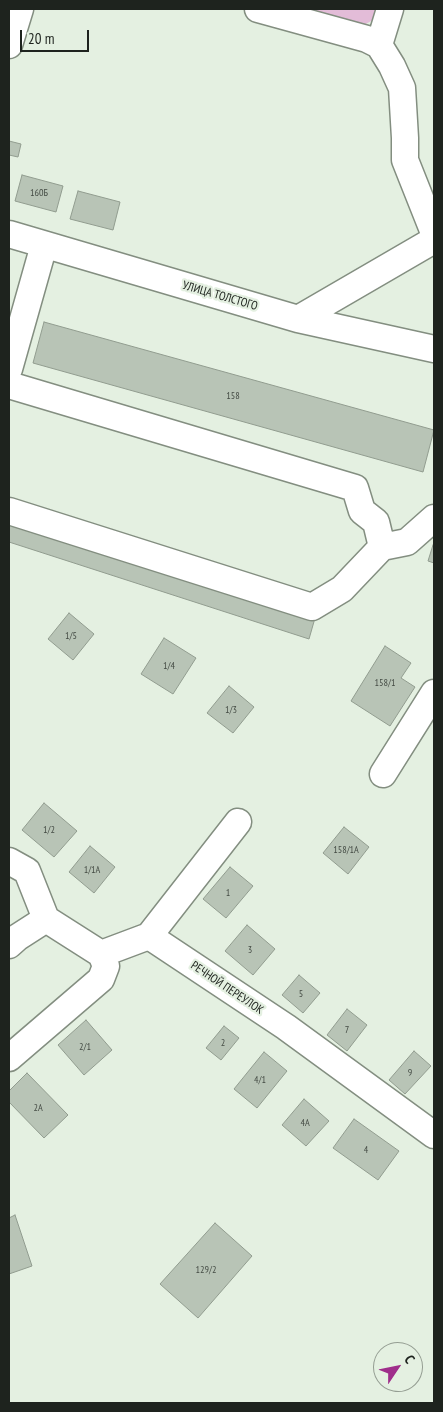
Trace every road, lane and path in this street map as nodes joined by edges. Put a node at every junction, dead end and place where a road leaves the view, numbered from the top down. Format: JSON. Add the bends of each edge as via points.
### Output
{"nodes":[{"id":1,"x":20,"y":9,"type":"edge"},
{"id":2,"x":258,"y":9,"type":"edge"},
{"id":3,"x":390,"y":9,"type":"edge"},
{"id":4,"x":9,"y":45,"type":"edge"},
{"id":5,"x":379,"y":46,"type":"junction"},
{"id":6,"x":434,"y":233,"type":"edge"},
{"id":7,"x":9,"y":234,"type":"edge"},
{"id":8,"x":434,"y":240,"type":"edge"},
{"id":9,"x":44,"y":244,"type":"junction"},
{"id":10,"x":298,"y":319,"type":"junction"},
{"id":11,"x":434,"y":349,"type":"edge"},
{"id":12,"x":9,"y":369,"type":"edge"},
{"id":13,"x":9,"y":386,"type":"edge"},
{"id":14,"x":9,"y":511,"type":"edge"},
{"id":15,"x":434,"y":518,"type":"edge"},
{"id":16,"x":382,"y":547,"type":"junction"},
{"id":17,"x":434,"y":693,"type":"edge"},
{"id":18,"x":383,"y":774,"type":"dead end"},
{"id":19,"x":238,"y":822,"type":"dead end"},
{"id":20,"x":9,"y":861,"type":"edge"},
{"id":21,"x":46,"y":919,"type":"junction"},
{"id":22,"x":149,"y":936,"type":"junction"},
{"id":23,"x":9,"y":944,"type":"edge"},
{"id":24,"x":101,"y":954,"type":"junction"},
{"id":25,"x":9,"y":1058,"type":"edge"},
{"id":26,"x":434,"y":1135,"type":"edge"}],
"edges":[{"from":1,"to":4,"type":"street"},
{"from":2,"to":5,"type":"street","via":[[367,39]]},
{"from":3,"to":5,"type":"street"},
{"from":5,"to":6,"type":"street","via":[[402,88],[405,160]]},
{"from":7,"to":9,"type":"street","name":"УЛИЦА ТОЛСТОГО"},
{"from":8,"to":10,"type":"street"},
{"from":9,"to":10,"type":"street","name":"УЛИЦА ТОЛСТОГО"},
{"from":9,"to":12,"type":"street"},
{"from":10,"to":11,"type":"street","name":"УЛИЦА ТОЛСТОГО"},
{"from":13,"to":16,"type":"street","via":[[355,488],[362,511],[376,522]]},
{"from":14,"to":16,"type":"street","via":[[312,607],[342,589]]},
{"from":15,"to":16,"type":"street","via":[[406,542]]},
{"from":17,"to":18,"type":"street"},
{"from":19,"to":22,"type":"street"},
{"from":20,"to":21,"type":"street","via":[[27,871]]},
{"from":21,"to":23,"type":"street"},
{"from":21,"to":24,"type":"street"},
{"from":22,"to":24,"type":"street"},
{"from":22,"to":26,"type":"street","name":"РЕЧНОЙ ПЕРЕУЛОК","via":[[286,1027]]},
{"from":24,"to":25,"type":"street","via":[[106,966],[101,979]]}]}
